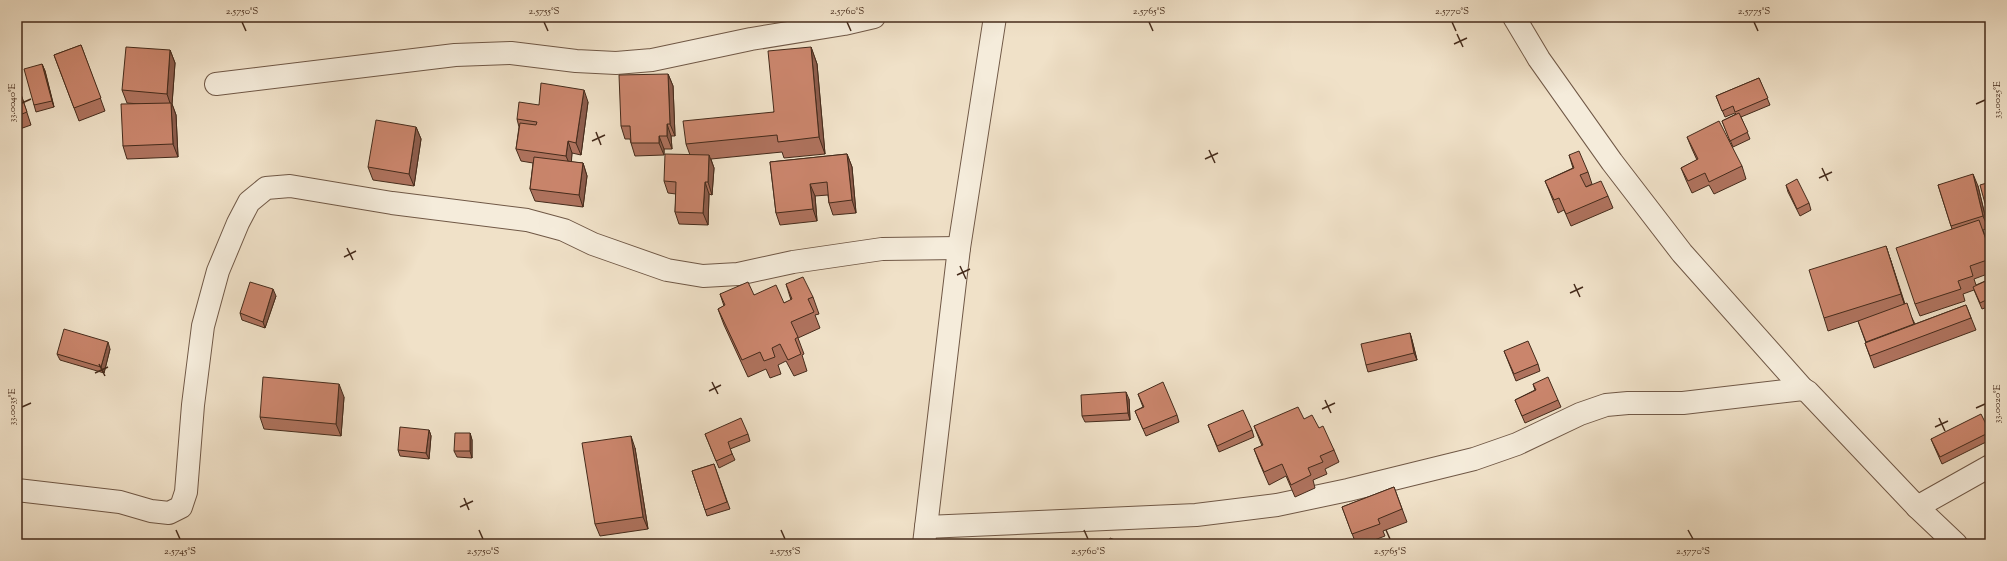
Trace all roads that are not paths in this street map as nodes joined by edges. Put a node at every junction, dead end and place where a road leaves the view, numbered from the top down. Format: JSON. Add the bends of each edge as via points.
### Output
{"nodes":[{"id":1,"x":874,"y":17,"type":"edge"},
{"id":2,"x":995,"y":17,"type":"edge"},
{"id":3,"x":1514,"y":17,"type":"edge"},
{"id":4,"x":216,"y":84,"type":"dead end"},
{"id":5,"x":959,"y":248,"type":"junction"},
{"id":6,"x":1803,"y":390,"type":"junction"},
{"id":7,"x":1990,"y":466,"type":"edge"},
{"id":8,"x":17,"y":490,"type":"edge"},
{"id":9,"x":1917,"y":507,"type":"junction"},
{"id":10,"x":925,"y":536,"type":"edge"},
{"id":11,"x":1956,"y":544,"type":"edge"}],
"edges":[{"from":1,"to":4,"type":"street","via":[[652,60],[616,63],[511,53],[455,55]]},
{"from":2,"to":5,"type":"street"},
{"from":3,"to":6,"type":"street","via":[[1539,59],[1612,162],[1682,253]]},
{"from":5,"to":8,"type":"street","via":[[882,249],[800,261],[738,274],[703,276],[667,270],[593,244],[564,230],[527,220],[392,203],[290,186],[266,188],[249,202],[238,223],[218,271],[203,326],[192,405],[186,492],[181,507],[170,513],[151,511],[120,502]]},
{"from":5,"to":10,"type":"street"},
{"from":6,"to":9,"type":"street","via":[[1808,392]]},
{"from":6,"to":10,"type":"street","via":[[1683,403],[1606,405],[1580,414],[1517,444],[1474,459],[1276,505],[1165,517]]},
{"from":7,"to":9,"type":"street"},
{"from":9,"to":11,"type":"street"}]}
